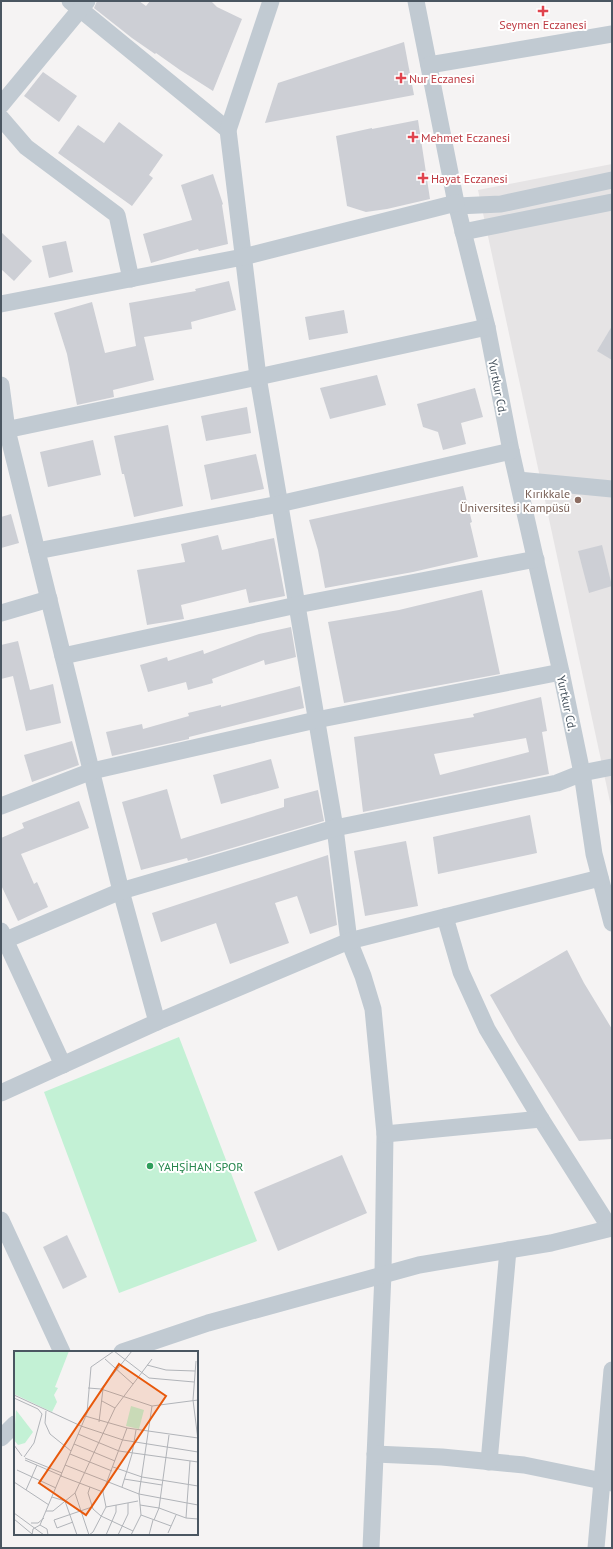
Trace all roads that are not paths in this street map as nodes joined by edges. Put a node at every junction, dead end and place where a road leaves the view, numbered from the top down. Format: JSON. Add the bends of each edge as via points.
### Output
{"nodes":[{"id":1,"x":270,"y":1,"type":"edge"},
{"id":2,"x":416,"y":1,"type":"edge"},
{"id":3,"x":79,"y":4,"type":"edge"},
{"id":4,"x":612,"y":34,"type":"edge"},
{"id":5,"x":429,"y":65,"type":"junction"},
{"id":6,"x":1,"y":105,"type":"edge"},
{"id":7,"x":1,"y":118,"type":"edge"},
{"id":8,"x":228,"y":130,"type":"junction"},
{"id":9,"x":612,"y":180,"type":"edge"},
{"id":10,"x":612,"y":202,"type":"edge"},
{"id":11,"x":456,"y":204,"type":"junction"},
{"id":12,"x":463,"y":232,"type":"junction"},
{"id":13,"x":243,"y":257,"type":"junction"},
{"id":14,"x":131,"y":279,"type":"junction"},
{"id":15,"x":1,"y":304,"type":"edge"},
{"id":16,"x":487,"y":327,"type":"junction"},
{"id":17,"x":258,"y":377,"type":"junction"},
{"id":18,"x":1,"y":385,"type":"edge"},
{"id":19,"x":4,"y":430,"type":"edge"},
{"id":20,"x":511,"y":451,"type":"junction"},
{"id":21,"x":518,"y":480,"type":"junction"},
{"id":22,"x":612,"y":489,"type":"edge"},
{"id":23,"x":279,"y":504,"type":"junction"},
{"id":24,"x":37,"y":551,"type":"junction"},
{"id":25,"x":536,"y":559,"type":"junction"},
{"id":26,"x":49,"y":599,"type":"junction"},
{"id":27,"x":297,"y":605,"type":"junction"},
{"id":28,"x":1,"y":613,"type":"edge"},
{"id":29,"x":63,"y":656,"type":"junction"},
{"id":30,"x":561,"y":672,"type":"junction"},
{"id":31,"x":316,"y":720,"type":"junction"},
{"id":32,"x":612,"y":767,"type":"edge"},
{"id":33,"x":92,"y":771,"type":"junction"},
{"id":34,"x":582,"y":773,"type":"junction"},
{"id":35,"x":1,"y":806,"type":"edge"},
{"id":36,"x":335,"y":828,"type":"junction"},
{"id":37,"x":600,"y":878,"type":"junction"},
{"id":38,"x":121,"y":891,"type":"junction"},
{"id":39,"x":445,"y":917,"type":"junction"},
{"id":40,"x":612,"y":923,"type":"edge"},
{"id":41,"x":2,"y":938,"type":"edge"},
{"id":42,"x":349,"y":941,"type":"junction"},
{"id":43,"x":157,"y":1022,"type":"junction"},
{"id":44,"x":63,"y":1065,"type":"junction"},
{"id":45,"x":1,"y":1093,"type":"edge"},
{"id":46,"x":541,"y":1119,"type":"junction"},
{"id":47,"x":385,"y":1134,"type":"junction"},
{"id":48,"x":1,"y":1220,"type":"edge"},
{"id":49,"x":611,"y":1228,"type":"edge"},
{"id":50,"x":508,"y":1250,"type":"junction"},
{"id":51,"x":383,"y":1274,"type":"junction"},
{"id":52,"x":62,"y":1351,"type":"edge"},
{"id":53,"x":125,"y":1351,"type":"edge"},
{"id":54,"x":612,"y":1370,"type":"edge"},
{"id":55,"x":14,"y":1425,"type":"edge"},
{"id":56,"x":1,"y":1438,"type":"edge"},
{"id":57,"x":375,"y":1454,"type":"junction"},
{"id":58,"x":489,"y":1462,"type":"junction"},
{"id":59,"x":607,"y":1482,"type":"edge"},
{"id":60,"x":370,"y":1548,"type":"edge"},
{"id":61,"x":596,"y":1548,"type":"edge"}],
"edges":[{"from":1,"to":8,"type":"street"},
{"from":2,"to":5,"type":"street","name":"Yurtkur Cd."},
{"from":3,"to":6,"type":"street"},
{"from":3,"to":8,"type":"street"},
{"from":4,"to":5,"type":"street"},
{"from":5,"to":11,"type":"street","name":"Yurtkur Cd."},
{"from":7,"to":14,"type":"street","via":[[26,147],[116,215]]},
{"from":8,"to":13,"type":"street"},
{"from":9,"to":11,"type":"street","via":[[501,204]]},
{"from":10,"to":12,"type":"street"},
{"from":11,"to":12,"type":"street","name":"Yurtkur Cd."},
{"from":11,"to":13,"type":"street"},
{"from":12,"to":16,"type":"street","name":"Yurtkur Cd."},
{"from":13,"to":14,"type":"street"},
{"from":13,"to":17,"type":"street"},
{"from":14,"to":15,"type":"street"},
{"from":16,"to":17,"type":"street"},
{"from":16,"to":20,"type":"street","name":"Yurtkur Cd."},
{"from":17,"to":19,"type":"street"},
{"from":17,"to":23,"type":"street"},
{"from":18,"to":19,"type":"street"},
{"from":19,"to":24,"type":"street"},
{"from":20,"to":21,"type":"street","name":"Yurtkur Cd."},
{"from":20,"to":23,"type":"street"},
{"from":21,"to":22,"type":"street"},
{"from":21,"to":25,"type":"street","name":"Yurtkur Cd."},
{"from":23,"to":24,"type":"street"},
{"from":23,"to":27,"type":"street"},
{"from":24,"to":26,"type":"street"},
{"from":25,"to":27,"type":"street"},
{"from":25,"to":30,"type":"street","name":"Yurtkur Cd."},
{"from":26,"to":28,"type":"street"},
{"from":26,"to":29,"type":"street"},
{"from":27,"to":29,"type":"street"},
{"from":27,"to":31,"type":"street"},
{"from":29,"to":33,"type":"street"},
{"from":30,"to":31,"type":"street"},
{"from":30,"to":34,"type":"street","name":"Yurtkur Cd."},
{"from":31,"to":33,"type":"street"},
{"from":31,"to":36,"type":"street"},
{"from":32,"to":34,"type":"street"},
{"from":33,"to":35,"type":"street"},
{"from":33,"to":38,"type":"street"},
{"from":34,"to":36,"type":"street","via":[[557,783]]},
{"from":34,"to":37,"type":"street","name":"Yurtkur Cd."},
{"from":36,"to":38,"type":"street"},
{"from":36,"to":42,"type":"street"},
{"from":37,"to":39,"type":"street"},
{"from":37,"to":40,"type":"street","name":"Yurtkur Cd."},
{"from":38,"to":41,"type":"street"},
{"from":38,"to":43,"type":"street"},
{"from":39,"to":42,"type":"street"},
{"from":39,"to":46,"type":"street","via":[[461,972],[487,1029]]},
{"from":41,"to":44,"type":"street"},
{"from":42,"to":43,"type":"street"},
{"from":42,"to":47,"type":"street","via":[[364,976],[373,1009]]},
{"from":43,"to":44,"type":"street"},
{"from":44,"to":45,"type":"street"},
{"from":46,"to":47,"type":"street"},
{"from":46,"to":49,"type":"street"},
{"from":47,"to":51,"type":"street"},
{"from":48,"to":52,"type":"street"},
{"from":49,"to":50,"type":"street","via":[[551,1243]]},
{"from":50,"to":51,"type":"street","via":[[419,1265]]},
{"from":50,"to":58,"type":"street"},
{"from":51,"to":53,"type":"street","via":[[208,1323]]},
{"from":51,"to":57,"type":"street"},
{"from":54,"to":59,"type":"street"},
{"from":55,"to":56,"type":"street"},
{"from":57,"to":58,"type":"street"},
{"from":57,"to":60,"type":"street"},
{"from":58,"to":59,"type":"street","via":[[524,1465]]},
{"from":59,"to":61,"type":"street"}]}
